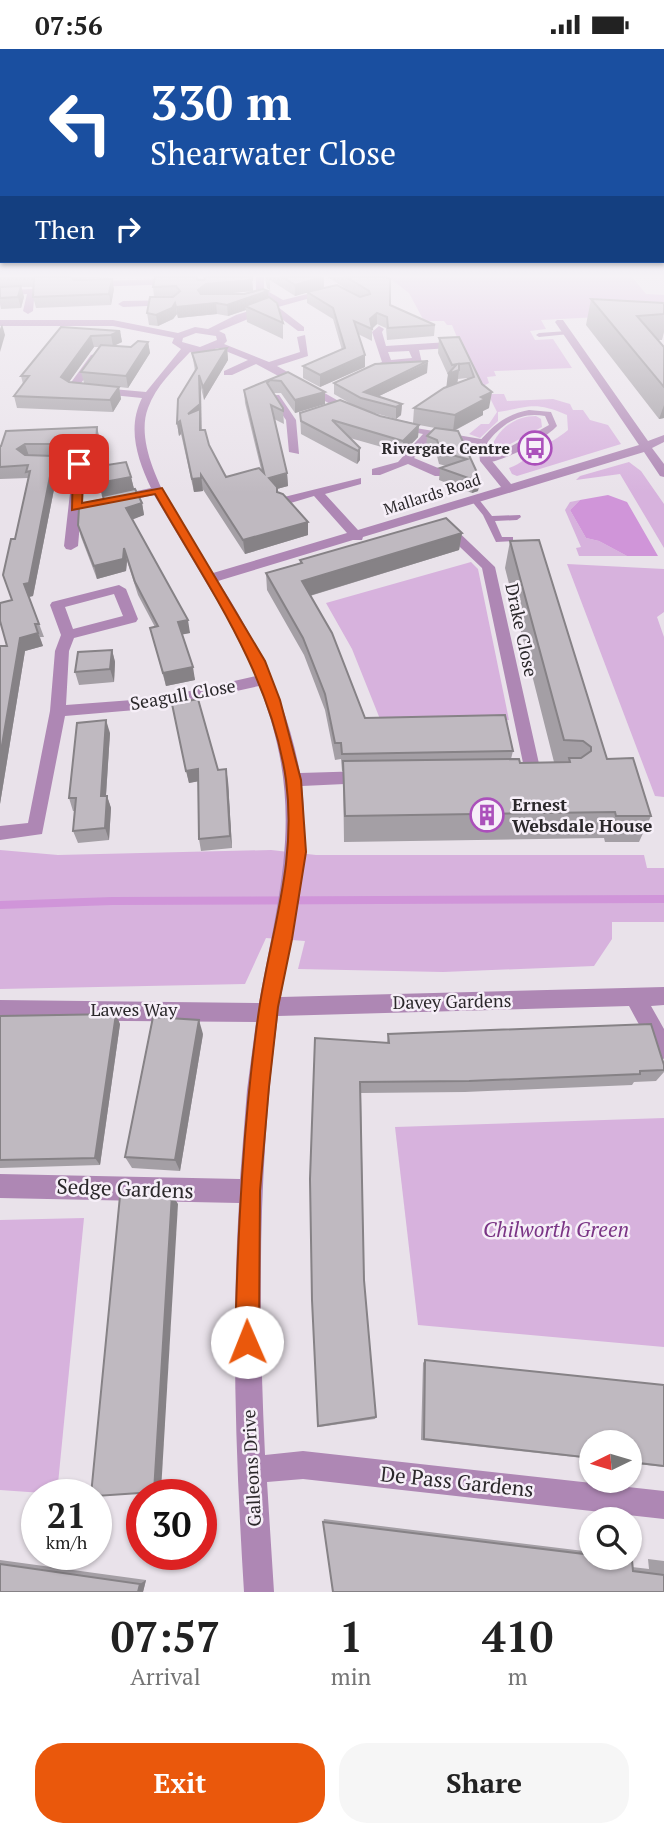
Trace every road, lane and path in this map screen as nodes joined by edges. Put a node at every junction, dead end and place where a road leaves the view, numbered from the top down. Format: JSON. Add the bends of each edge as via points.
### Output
{"nodes":[{"id":1,"x":187,"y":349,"type":"joint"},
{"id":2,"x":202,"y":349,"type":"edge"},
{"id":3,"x":229,"y":349,"type":"edge"},
{"id":4,"x":304,"y":349,"type":"edge"},
{"id":5,"x":382,"y":349,"type":"edge"},
{"id":6,"x":413,"y":349,"type":"edge"},
{"id":7,"x":578,"y":349,"type":"edge"},
{"id":8,"x":111,"y":352,"type":"edge"},
{"id":9,"x":263,"y":362,"type":"junction"},
{"id":10,"x":387,"y":363,"type":"junction"},
{"id":11,"x":228,"y":373,"type":"dead end"},
{"id":12,"x":354,"y":378,"type":"edge"},
{"id":13,"x":331,"y":389,"type":"edge"},
{"id":14,"x":320,"y":394,"type":"junction"},
{"id":15,"x":149,"y":395,"type":"junction"},
{"id":16,"x":275,"y":397,"type":"edge"},
{"id":17,"x":339,"y":406,"type":"junction"},
{"id":18,"x":324,"y":412,"type":"edge"},
{"id":19,"x":365,"y":417,"type":"edge"},
{"id":20,"x":306,"y":418,"type":"edge"},
{"id":21,"x":408,"y":419,"type":"edge"},
{"id":22,"x":291,"y":420,"type":"junction"},
{"id":23,"x":386,"y":423,"type":"edge"},
{"id":24,"x":397,"y":427,"type":"junction"},
{"id":25,"x":430,"y":434,"type":"junction"},
{"id":26,"x":664,"y":438,"type":"edge"},
{"id":27,"x":484,"y":442,"type":"junction"},
{"id":28,"x":646,"y":447,"type":"junction"},
{"id":29,"x":295,"y":452,"type":"dead end"},
{"id":30,"x":407,"y":459,"type":"junction"},
{"id":31,"x":104,"y":461,"type":"dead end"},
{"id":32,"x":486,"y":461,"type":"junction"},
{"id":33,"x":29,"y":462,"type":"edge"},
{"id":34,"x":79,"y":464,"type":"junction"},
{"id":35,"x":376,"y":472,"type":"dead end"},
{"id":36,"x":439,"y":473,"type":"edge"},
{"id":37,"x":664,"y":473,"type":"edge"},
{"id":38,"x":357,"y":481,"type":"dead end"},
{"id":39,"x":508,"y":488,"type":"junction"},
{"id":40,"x":158,"y":490,"type":"junction"},
{"id":41,"x":317,"y":492,"type":"junction"},
{"id":42,"x":474,"y":499,"type":"junction"},
{"id":43,"x":284,"y":501,"type":"edge"},
{"id":44,"x":76,"y":508,"type":"junction"},
{"id":45,"x":433,"y":513,"type":"junction"},
{"id":46,"x":517,"y":517,"type":"dead end"},
{"id":47,"x":489,"y":519,"type":"junction"},
{"id":48,"x":358,"y":537,"type":"junction"},
{"id":49,"x":510,"y":539,"type":"edge"},
{"id":50,"x":71,"y":546,"type":"dead end"},
{"id":51,"x":209,"y":579,"type":"junction"},
{"id":52,"x":68,"y":635,"type":"junction"},
{"id":53,"x":265,"y":679,"type":"junction"},
{"id":54,"x":58,"y":711,"type":"junction"},
{"id":55,"x":388,"y":777,"type":"edge"},
{"id":56,"x":534,"y":777,"type":"edge"},
{"id":57,"x":293,"y":780,"type":"junction"},
{"id":58,"x":0,"y":834,"type":"edge"},
{"id":59,"x":664,"y":996,"type":"edge"},
{"id":60,"x":635,"y":997,"type":"junction"},
{"id":61,"x":0,"y":1010,"type":"edge"},
{"id":62,"x":269,"y":1010,"type":"junction"},
{"id":63,"x":664,"y":1049,"type":"edge"},
{"id":64,"x":0,"y":1186,"type":"edge"},
{"id":65,"x":250,"y":1191,"type":"junction"},
{"id":66,"x":250,"y":1470,"type":"junction"},
{"id":67,"x":664,"y":1505,"type":"edge"},
{"id":68,"x":259,"y":1592,"type":"edge"}],
"edges":[{"from":1,"to":2,"type":"street"},
{"from":1,"to":15,"type":"street","name":"Galleons Drive"},
{"from":3,"to":9,"type":"street"},
{"from":4,"to":9,"type":"street","via":[[305,353]]},
{"from":5,"to":10,"type":"street"},
{"from":6,"to":10,"type":"street","via":[[418,362]]},
{"from":7,"to":28,"type":"street"},
{"from":8,"to":15,"type":"street","via":[[99,351],[68,390]]},
{"from":9,"to":11,"type":"street"},
{"from":9,"to":14,"type":"street"},
{"from":10,"to":12,"type":"street"},
{"from":13,"to":14,"type":"street"},
{"from":14,"to":17,"type":"street"},
{"from":15,"to":40,"type":"street","name":"Galleons Drive","via":[[139,428]]},
{"from":16,"to":22,"type":"street"},
{"from":17,"to":18,"type":"street"},
{"from":17,"to":19,"type":"street"},
{"from":20,"to":22,"type":"street"},
{"from":21,"to":24,"type":"street"},
{"from":22,"to":29,"type":"street"},
{"from":23,"to":24,"type":"street"},
{"from":24,"to":25,"type":"street"},
{"from":25,"to":27,"type":"street"},
{"from":25,"to":30,"type":"street"},
{"from":26,"to":28,"type":"street","name":"Mallards Road"},
{"from":27,"to":32,"type":"street"},
{"from":27,"to":32,"type":"lane","via":[[494,428],[525,411],[548,414],[552,419],[553,426],[546,432]]},
{"from":28,"to":37,"type":"street"},
{"from":28,"to":39,"type":"street","name":"Mallards Road"},
{"from":30,"to":35,"type":"street"},
{"from":30,"to":36,"type":"street"},
{"from":31,"to":34,"type":"street"},
{"from":32,"to":39,"type":"street"},
{"from":33,"to":34,"type":"street"},
{"from":34,"to":44,"type":"street"},
{"from":38,"to":41,"type":"street"},
{"from":39,"to":42,"type":"street","name":"Mallards Road"},
{"from":40,"to":44,"type":"street"},
{"from":40,"to":51,"type":"street","name":"Galleons Drive"},
{"from":41,"to":43,"type":"street"},
{"from":41,"to":48,"type":"street"},
{"from":42,"to":45,"type":"street","name":"Mallards Road"},
{"from":42,"to":47,"type":"lane"},
{"from":44,"to":50,"type":"street"},
{"from":45,"to":48,"type":"street","name":"Mallards Road"},
{"from":45,"to":56,"type":"street","name":"Drake Close","via":[[488,567]]},
{"from":46,"to":47,"type":"lane"},
{"from":47,"to":49,"type":"lane","via":[[499,540]]},
{"from":48,"to":51,"type":"street","name":"Mallards Road"},
{"from":51,"to":53,"type":"street","name":"Galleons Drive"},
{"from":52,"to":52,"type":"street","via":[[57,605],[119,589],[131,618]]},
{"from":52,"to":54,"type":"street","via":[[62,651]]},
{"from":53,"to":54,"type":"street","name":"Seagull Close","via":[[159,703]]},
{"from":53,"to":57,"type":"street","name":"Galleons Drive"},
{"from":54,"to":58,"type":"street","via":[[37,829]]},
{"from":55,"to":57,"type":"street"},
{"from":57,"to":62,"type":"street","name":"Galleons Drive","via":[[297,852]]},
{"from":59,"to":60,"type":"street","name":"Davey Gardens"},
{"from":60,"to":62,"type":"street","name":"Davey Gardens"},
{"from":60,"to":63,"type":"street"},
{"from":61,"to":62,"type":"street","name":"Lawes Way"},
{"from":62,"to":65,"type":"street","name":"Galleons Drive"},
{"from":64,"to":65,"type":"street","name":"Sedge Gardens"},
{"from":65,"to":66,"type":"street","name":"Galleons Drive","via":[[246,1316]]},
{"from":66,"to":67,"type":"street","name":"De Pass Gardens","via":[[303,1465]]},
{"from":66,"to":68,"type":"street","name":"Galleons Drive"}]}
